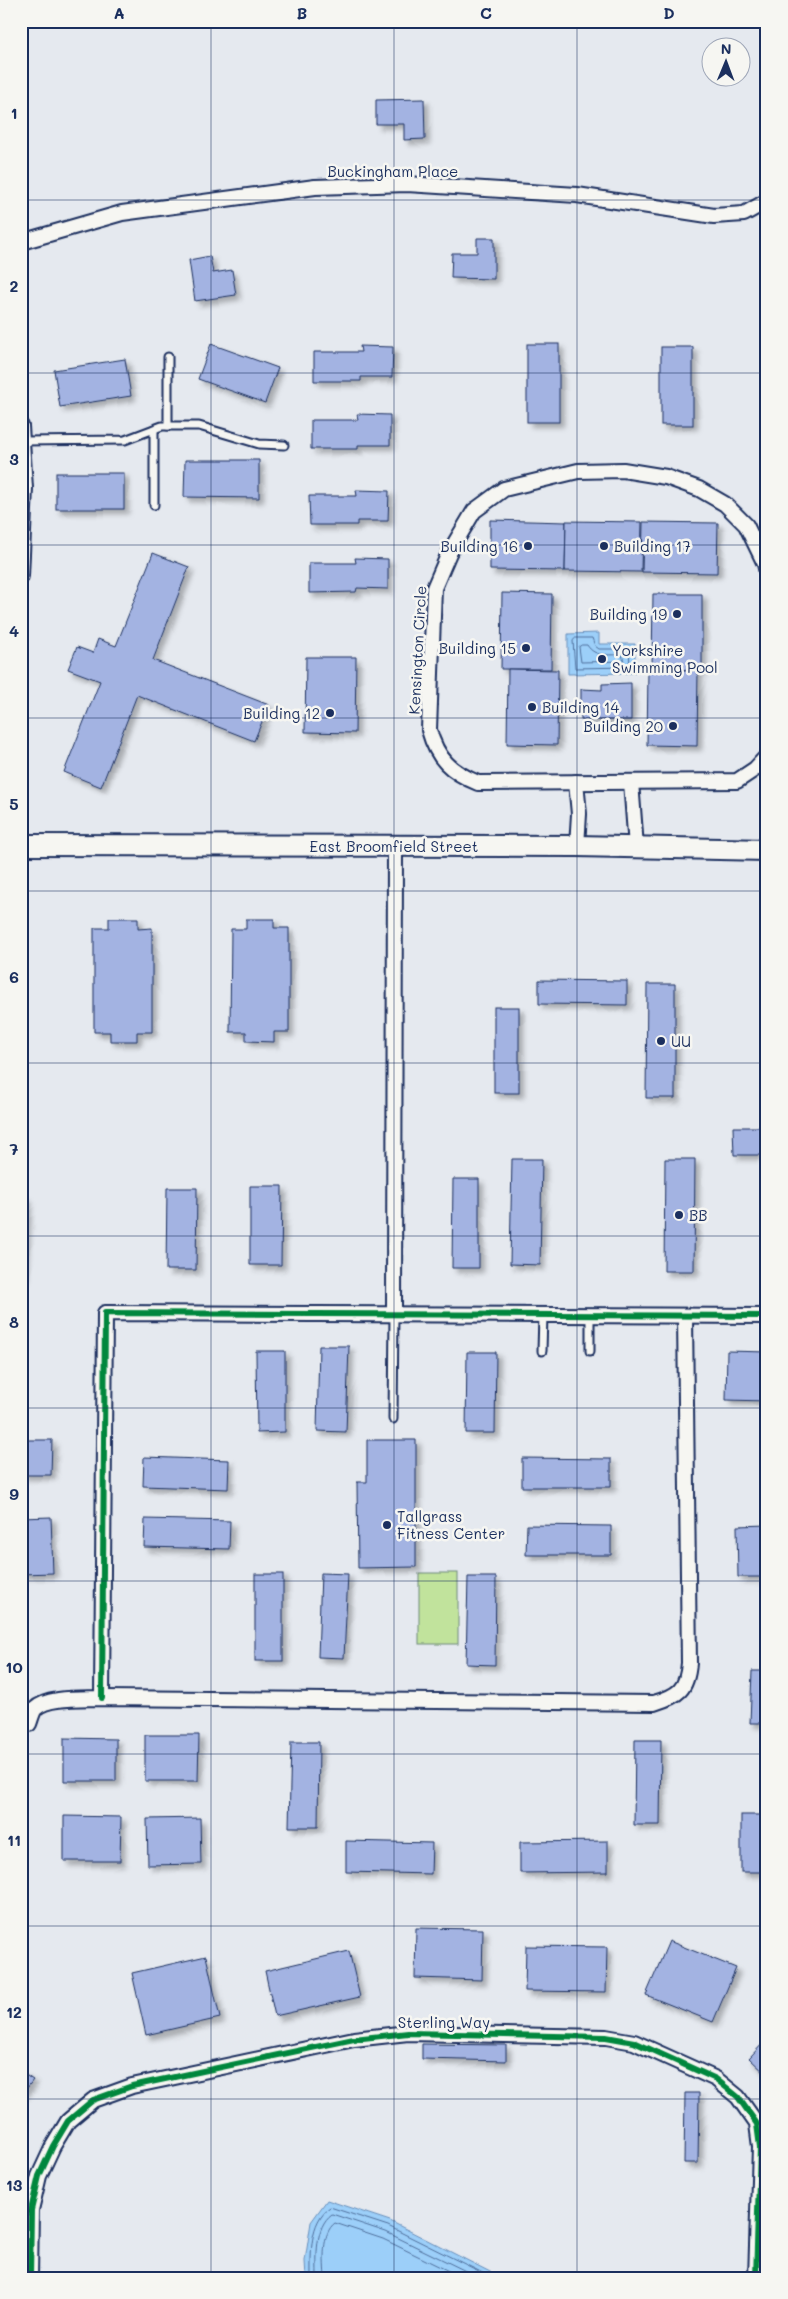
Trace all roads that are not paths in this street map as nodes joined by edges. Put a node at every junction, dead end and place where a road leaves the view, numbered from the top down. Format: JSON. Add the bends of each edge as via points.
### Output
{"nodes":[{"id":1,"x":766,"y":202,"type":"edge"},
{"id":2,"x":21,"y":242,"type":"edge"},
{"id":3,"x":168,"y":357,"type":"dead end"},
{"id":4,"x":21,"y":426,"type":"edge"},
{"id":5,"x":168,"y":426,"type":"junction"},
{"id":6,"x":154,"y":429,"type":"junction"},
{"id":7,"x":22,"y":441,"type":"edge"},
{"id":8,"x":284,"y":445,"type":"dead end"},
{"id":9,"x":154,"y":505,"type":"dead end"},
{"id":10,"x":767,"y":572,"type":"edge"},
{"id":11,"x":21,"y":576,"type":"edge"},
{"id":12,"x":767,"y":756,"type":"edge"},
{"id":13,"x":576,"y":782,"type":"junction"},
{"id":14,"x":631,"y":782,"type":"junction"},
{"id":15,"x":21,"y":845,"type":"edge"},
{"id":16,"x":395,"y":846,"type":"junction"},
{"id":17,"x":577,"y":846,"type":"junction"},
{"id":18,"x":636,"y":847,"type":"junction"},
{"id":19,"x":767,"y":850,"type":"edge"},
{"id":20,"x":394,"y":1313,"type":"junction"},
{"id":21,"x":543,"y":1314,"type":"junction"},
{"id":22,"x":590,"y":1315,"type":"junction"},
{"id":23,"x":686,"y":1316,"type":"junction"},
{"id":24,"x":767,"y":1316,"type":"edge"},
{"id":25,"x":542,"y":1350,"type":"dead end"},
{"id":26,"x":590,"y":1351,"type":"dead end"},
{"id":27,"x":393,"y":1419,"type":"dead end"},
{"id":28,"x":102,"y":1698,"type":"junction"},
{"id":29,"x":29,"y":1724,"type":"dead end"},
{"id":30,"x":30,"y":2278,"type":"edge"},
{"id":31,"x":756,"y":2278,"type":"edge"}],
"edges":[{"from":1,"to":2,"type":"street","name":"Buckingham Place","via":[[744,214],[714,216],[577,195],[408,184],[315,187],[122,213]]},
{"from":3,"to":5,"type":"lane"},
{"from":4,"to":7,"type":"street"},
{"from":5,"to":6,"type":"lane"},
{"from":5,"to":8,"type":"lane","via":[[199,426],[259,444]]},
{"from":6,"to":7,"type":"lane","via":[[125,440]]},
{"from":6,"to":9,"type":"lane"},
{"from":7,"to":11,"type":"street"},
{"from":10,"to":13,"type":"street","name":"Kensington Circle","via":[[746,525],[725,504],[699,489],[666,477],[623,470],[578,471],[504,489],[474,511],[449,553],[434,588],[429,730],[434,747],[461,776],[478,783]]},
{"from":12,"to":14,"type":"street","via":[[737,781]]},
{"from":13,"to":14,"type":"street","name":"Kensington Circle"},
{"from":13,"to":17,"type":"street"},
{"from":14,"to":18,"type":"street"},
{"from":15,"to":16,"type":"main road","name":"East Broomfield Street"},
{"from":16,"to":17,"type":"main road","name":"East Broomfield Street"},
{"from":16,"to":20,"type":"street"},
{"from":17,"to":18,"type":"main road","name":"East Broomfield Street"},
{"from":18,"to":19,"type":"main road","name":"East Broomfield Street"},
{"from":20,"to":21,"type":"street"},
{"from":20,"to":27,"type":"lane"},
{"from":20,"to":28,"type":"street","via":[[105,1313]]},
{"from":21,"to":22,"type":"street"},
{"from":21,"to":25,"type":"lane"},
{"from":22,"to":23,"type":"street"},
{"from":22,"to":26,"type":"lane"},
{"from":23,"to":24,"type":"street"},
{"from":23,"to":28,"type":"street","via":[[690,1663],[688,1678],[672,1698],[654,1703]]},
{"from":28,"to":29,"type":"street","via":[[42,1703],[34,1710]]},
{"from":30,"to":31,"type":"street","name":"Sterling Way","via":[[31,2210],[39,2176],[68,2122],[93,2100],[132,2086],[354,2039],[408,2033],[606,2037],[634,2042],[716,2079],[738,2097],[757,2124],[760,2147]]}]}
